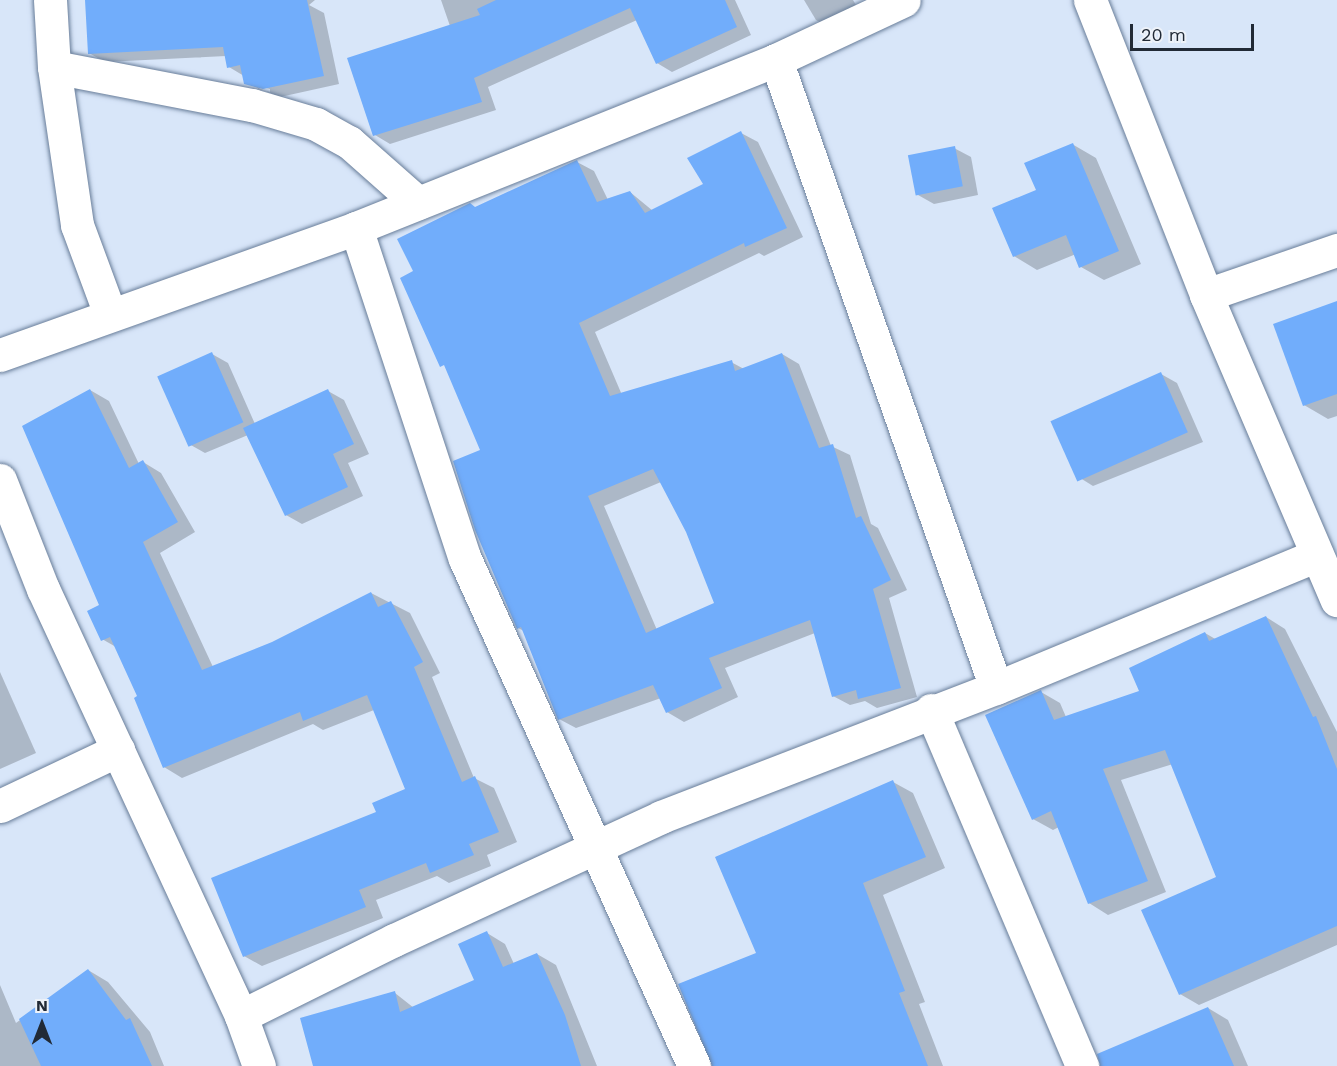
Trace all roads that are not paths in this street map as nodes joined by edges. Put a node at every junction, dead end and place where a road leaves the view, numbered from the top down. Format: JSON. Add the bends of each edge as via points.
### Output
{"nodes":[{"id":1,"x":50,"y":0,"type":"edge"},
{"id":2,"x":904,"y":0,"type":"edge"},
{"id":3,"x":1090,"y":0,"type":"edge"},
{"id":4,"x":776,"y":60,"type":"junction"},
{"id":5,"x":54,"y":67,"type":"junction"},
{"id":6,"x":418,"y":203,"type":"junction"},
{"id":7,"x":356,"y":228,"type":"junction"},
{"id":8,"x":1337,"y":250,"type":"edge"},
{"id":9,"x":1206,"y":295,"type":"junction"},
{"id":10,"x":110,"y":314,"type":"junction"},
{"id":11,"x":0,"y":355,"type":"edge"},
{"id":12,"x":0,"y":480,"type":"edge"},
{"id":13,"x":1317,"y":555,"type":"junction"},
{"id":14,"x":1337,"y":600,"type":"edge"},
{"id":15,"x":996,"y":688,"type":"junction"},
{"id":16,"x":931,"y":710,"type":"junction"},
{"id":17,"x":118,"y":750,"type":"junction"},
{"id":18,"x":0,"y":806,"type":"edge"},
{"id":19,"x":594,"y":848,"type":"junction"},
{"id":20,"x":241,"y":1016,"type":"junction"},
{"id":21,"x":259,"y":1066,"type":"edge"},
{"id":22,"x":693,"y":1066,"type":"edge"},
{"id":23,"x":1082,"y":1066,"type":"edge"}],
"edges":[{"from":1,"to":5,"type":"street"},
{"from":2,"to":4,"type":"street"},
{"from":3,"to":9,"type":"street"},
{"from":4,"to":6,"type":"street"},
{"from":4,"to":15,"type":"street"},
{"from":5,"to":6,"type":"street","via":[[252,105],[316,124],[349,142]]},
{"from":5,"to":10,"type":"street","via":[[77,225]]},
{"from":6,"to":7,"type":"street"},
{"from":7,"to":10,"type":"street"},
{"from":7,"to":19,"type":"street","via":[[465,559]]},
{"from":8,"to":9,"type":"street"},
{"from":9,"to":13,"type":"street"},
{"from":10,"to":11,"type":"street"},
{"from":12,"to":17,"type":"street","via":[[44,589]]},
{"from":13,"to":14,"type":"street"},
{"from":13,"to":15,"type":"street"},
{"from":15,"to":16,"type":"street"},
{"from":16,"to":19,"type":"street","via":[[661,817]]},
{"from":16,"to":23,"type":"street"},
{"from":17,"to":18,"type":"street"},
{"from":17,"to":20,"type":"street"},
{"from":19,"to":20,"type":"street"},
{"from":19,"to":22,"type":"street"},
{"from":20,"to":21,"type":"street"}]}
